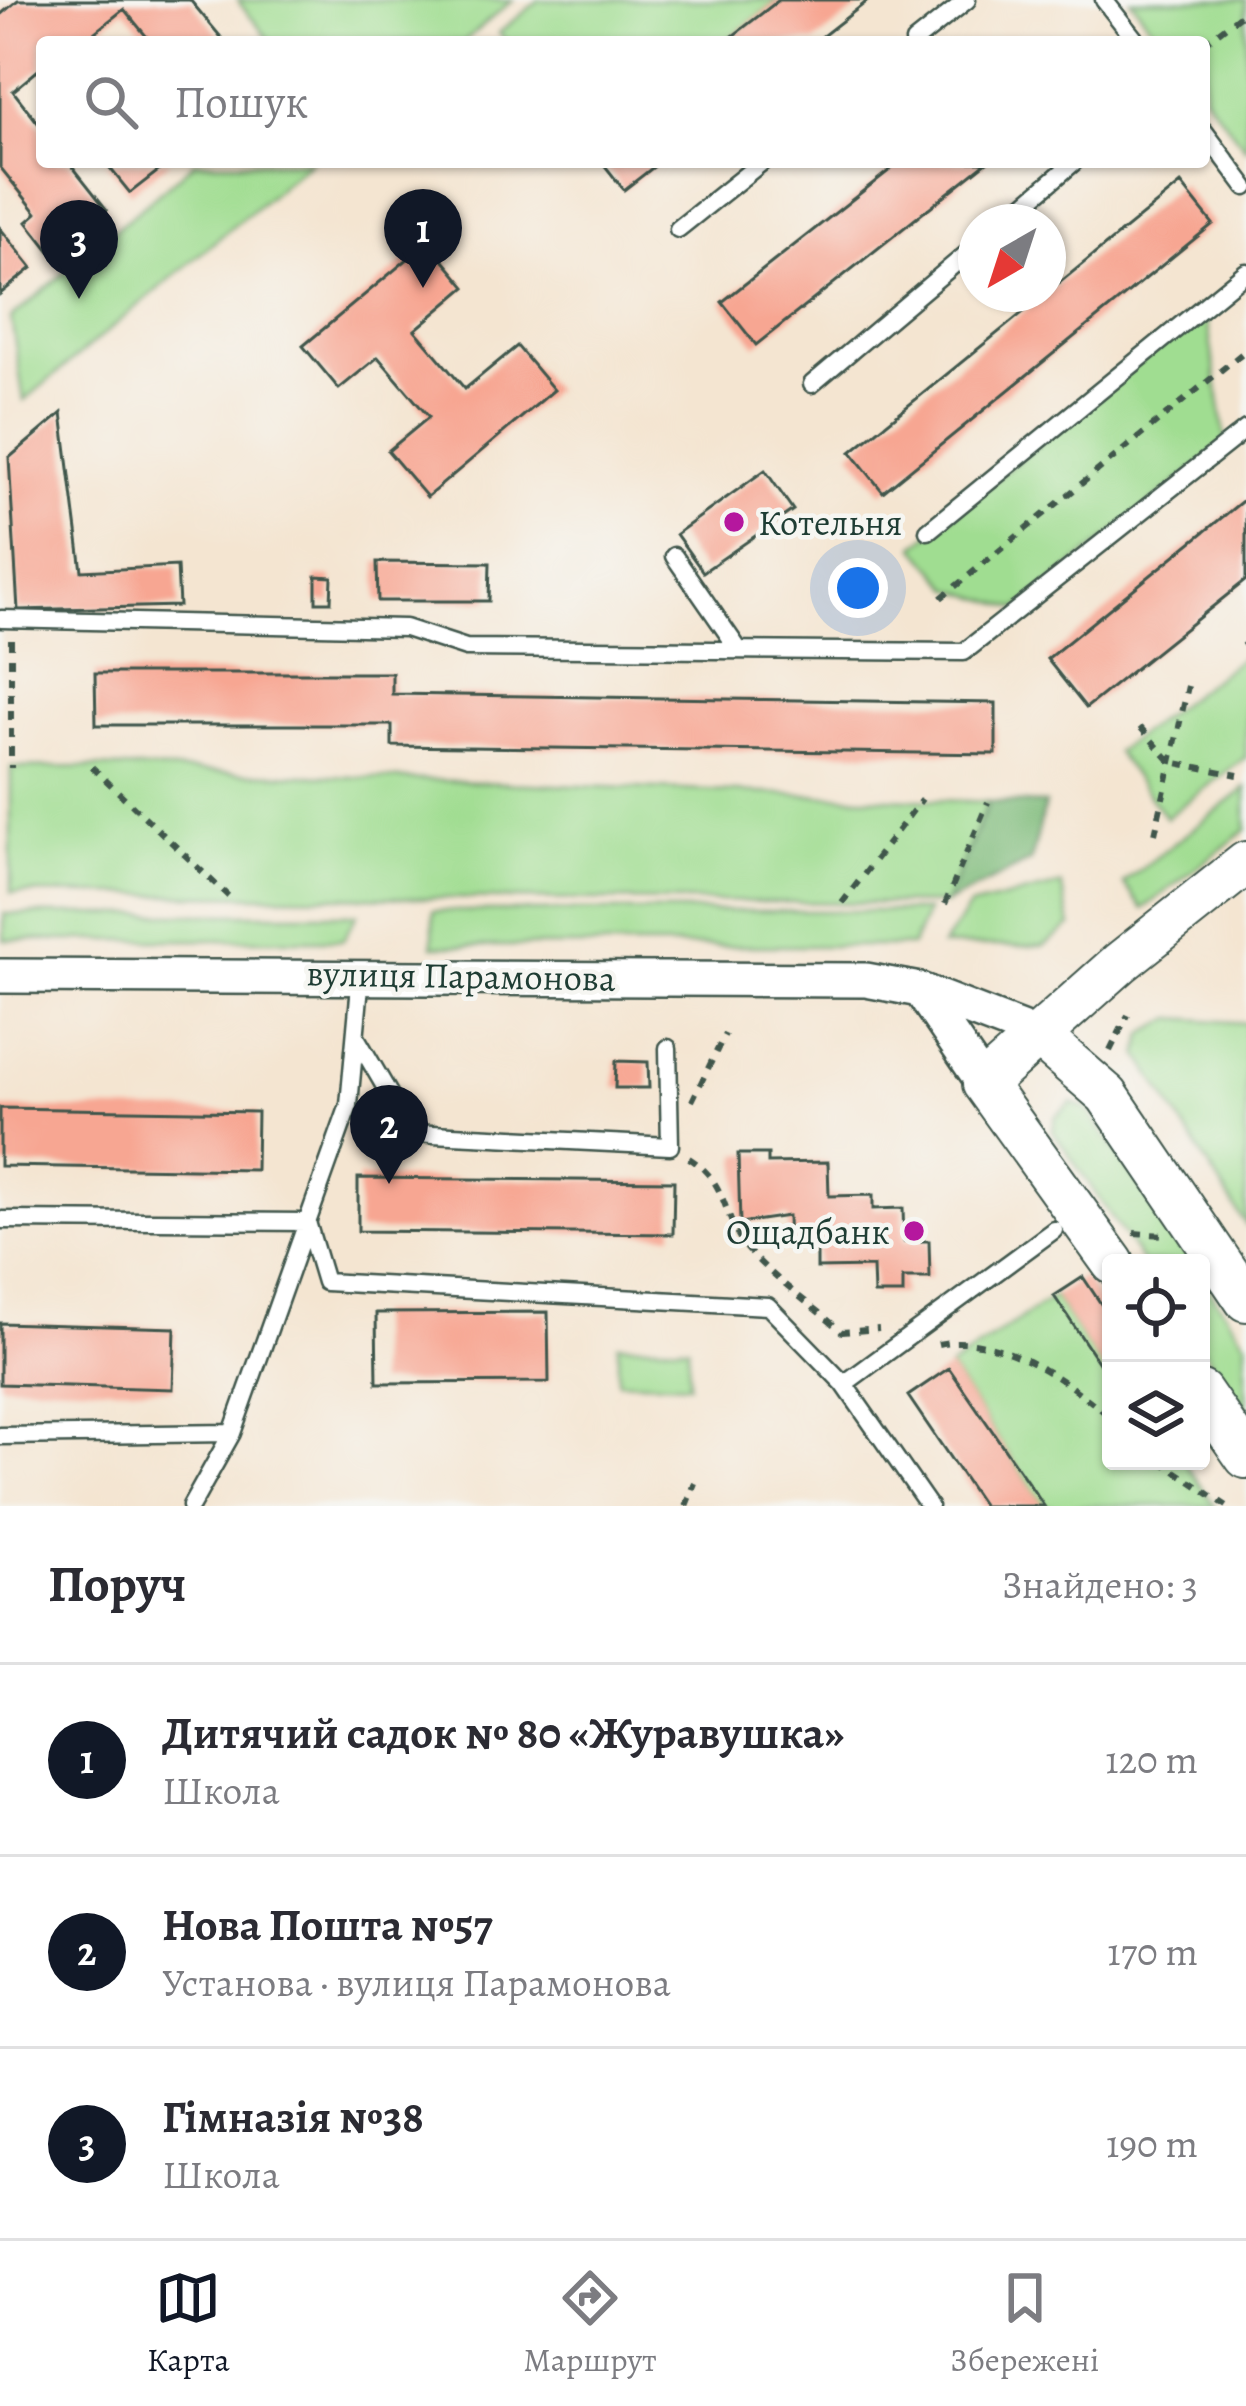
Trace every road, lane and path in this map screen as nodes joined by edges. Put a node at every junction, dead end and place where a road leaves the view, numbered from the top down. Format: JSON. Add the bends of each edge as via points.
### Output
{"nodes":[{"id":1,"x":967,"y":0,"type":"edge"},
{"id":2,"x":1105,"y":0,"type":"edge"},
{"id":3,"x":1246,"y":11,"type":"edge"},
{"id":4,"x":922,"y":36,"type":"edge"},
{"id":5,"x":1132,"y":36,"type":"edge"},
{"id":6,"x":1210,"y":38,"type":"edge"},
{"id":7,"x":1210,"y":139,"type":"edge"},
{"id":8,"x":754,"y":168,"type":"edge"},
{"id":9,"x":1067,"y":168,"type":"edge"},
{"id":10,"x":1246,"y":187,"type":"edge"},
{"id":11,"x":1025,"y":204,"type":"edge"},
{"id":12,"x":678,"y":229,"type":"dead end"},
{"id":13,"x":958,"y":260,"type":"edge"},
{"id":14,"x":1246,"y":272,"type":"edge"},
{"id":15,"x":1246,"y":350,"type":"edge"},
{"id":16,"x":812,"y":384,"type":"dead end"},
{"id":17,"x":1246,"y":429,"type":"edge"},
{"id":18,"x":928,"y":531,"type":"dead end"},
{"id":19,"x":674,"y":556,"type":"dead end"},
{"id":20,"x":941,"y":598,"type":"dead end"},
{"id":21,"x":3,"y":621,"type":"edge"},
{"id":22,"x":739,"y":650,"type":"junction"},
{"id":23,"x":1188,"y":686,"type":"dead end"},
{"id":24,"x":1140,"y":727,"type":"dead end"},
{"id":25,"x":1171,"y":762,"type":"junction"},
{"id":26,"x":92,"y":766,"type":"dead end"},
{"id":27,"x":11,"y":768,"type":"dead end"},
{"id":28,"x":1238,"y":775,"type":"dead end"},
{"id":29,"x":922,"y":799,"type":"dead end"},
{"id":30,"x":988,"y":802,"type":"dead end"},
{"id":31,"x":1155,"y":834,"type":"dead end"},
{"id":32,"x":1246,"y":862,"type":"edge"},
{"id":33,"x":228,"y":896,"type":"dead end"},
{"id":34,"x":842,"y":903,"type":"dead end"},
{"id":35,"x":945,"y":904,"type":"dead end"},
{"id":36,"x":361,"y":974,"type":"junction"},
{"id":37,"x":0,"y":976,"type":"edge"},
{"id":38,"x":920,"y":991,"type":"junction"},
{"id":39,"x":1128,"y":1015,"type":"dead end"},
{"id":40,"x":725,"y":1034,"type":"dead end"},
{"id":41,"x":355,"y":1036,"type":"junction"},
{"id":42,"x":1039,"y":1036,"type":"junction"},
{"id":43,"x":668,"y":1048,"type":"dead end"},
{"id":44,"x":1102,"y":1056,"type":"dead end"},
{"id":45,"x":985,"y":1084,"type":"junction"},
{"id":46,"x":670,"y":1146,"type":"junction"},
{"id":47,"x":0,"y":1220,"type":"edge"},
{"id":48,"x":307,"y":1222,"type":"junction"},
{"id":49,"x":1054,"y":1230,"type":"dead end"},
{"id":50,"x":1173,"y":1236,"type":"dead end"},
{"id":51,"x":1118,"y":1248,"type":"edge"},
{"id":52,"x":1246,"y":1300,"type":"edge"},
{"id":53,"x":923,"y":1326,"type":"junction"},
{"id":54,"x":931,"y":1346,"type":"dead end"},
{"id":55,"x":844,"y":1384,"type":"junction"},
{"id":56,"x":1210,"y":1405,"type":"edge"},
{"id":57,"x":1102,"y":1412,"type":"edge"},
{"id":58,"x":232,"y":1433,"type":"junction"},
{"id":59,"x":0,"y":1436,"type":"edge"},
{"id":60,"x":1246,"y":1457,"type":"edge"},
{"id":61,"x":1173,"y":1470,"type":"edge"},
{"id":62,"x":694,"y":1483,"type":"dead end"},
{"id":63,"x":1217,"y":1502,"type":"edge"},
{"id":64,"x":191,"y":1506,"type":"edge"},
{"id":65,"x":686,"y":1506,"type":"edge"},
{"id":66,"x":928,"y":1506,"type":"edge"},
{"id":67,"x":1228,"y":1506,"type":"edge"}],
"edges":[{"from":1,"to":4,"type":"lane"},
{"from":2,"to":5,"type":"lane"},
{"from":3,"to":6,"type":"path"},
{"from":7,"to":10,"type":"lane"},
{"from":8,"to":12,"type":"lane"},
{"from":9,"to":11,"type":"lane"},
{"from":13,"to":16,"type":"lane"},
{"from":14,"to":18,"type":"lane"},
{"from":15,"to":20,"type":"path"},
{"from":17,"to":22,"type":"lane","via":[[964,652]]},
{"from":19,"to":22,"type":"lane"},
{"from":21,"to":22,"type":"lane","via":[[405,628],[466,648]]},
{"from":21,"to":27,"type":"path"},
{"from":23,"to":25,"type":"path"},
{"from":24,"to":25,"type":"path"},
{"from":25,"to":28,"type":"path"},
{"from":25,"to":31,"type":"path"},
{"from":26,"to":33,"type":"path"},
{"from":29,"to":34,"type":"path"},
{"from":30,"to":35,"type":"path"},
{"from":32,"to":42,"type":"street"},
{"from":36,"to":37,"type":"street","name":"вулиця Парамонова"},
{"from":36,"to":38,"type":"street","name":"вулиця Парамонова","via":[[866,980]]},
{"from":36,"to":41,"type":"lane"},
{"from":38,"to":42,"type":"street","name":"вулиця Парамонова"},
{"from":38,"to":45,"type":"street"},
{"from":39,"to":44,"type":"path","via":[[1113,1050]]},
{"from":40,"to":46,"type":"path"},
{"from":41,"to":46,"type":"lane","via":[[412,1133]]},
{"from":41,"to":48,"type":"lane","via":[[349,1105]]},
{"from":42,"to":45,"type":"street"},
{"from":42,"to":52,"type":"street","name":"вулиця Парамонова","via":[[1107,1095]]},
{"from":43,"to":46,"type":"lane"},
{"from":45,"to":51,"type":"street"},
{"from":46,"to":53,"type":"path","via":[[712,1174],[749,1251],[842,1332]]},
{"from":47,"to":48,"type":"lane"},
{"from":48,"to":55,"type":"lane","via":[[325,1282],[768,1306]]},
{"from":48,"to":58,"type":"lane"},
{"from":49,"to":53,"type":"lane"},
{"from":50,"to":51,"type":"path"},
{"from":53,"to":55,"type":"lane"},
{"from":54,"to":57,"type":"path","via":[[991,1345]]},
{"from":55,"to":66,"type":"lane"},
{"from":56,"to":60,"type":"street"},
{"from":58,"to":59,"type":"lane"},
{"from":58,"to":64,"type":"lane"},
{"from":61,"to":63,"type":"path"},
{"from":62,"to":65,"type":"path"},
{"from":63,"to":67,"type":"path"}]}
